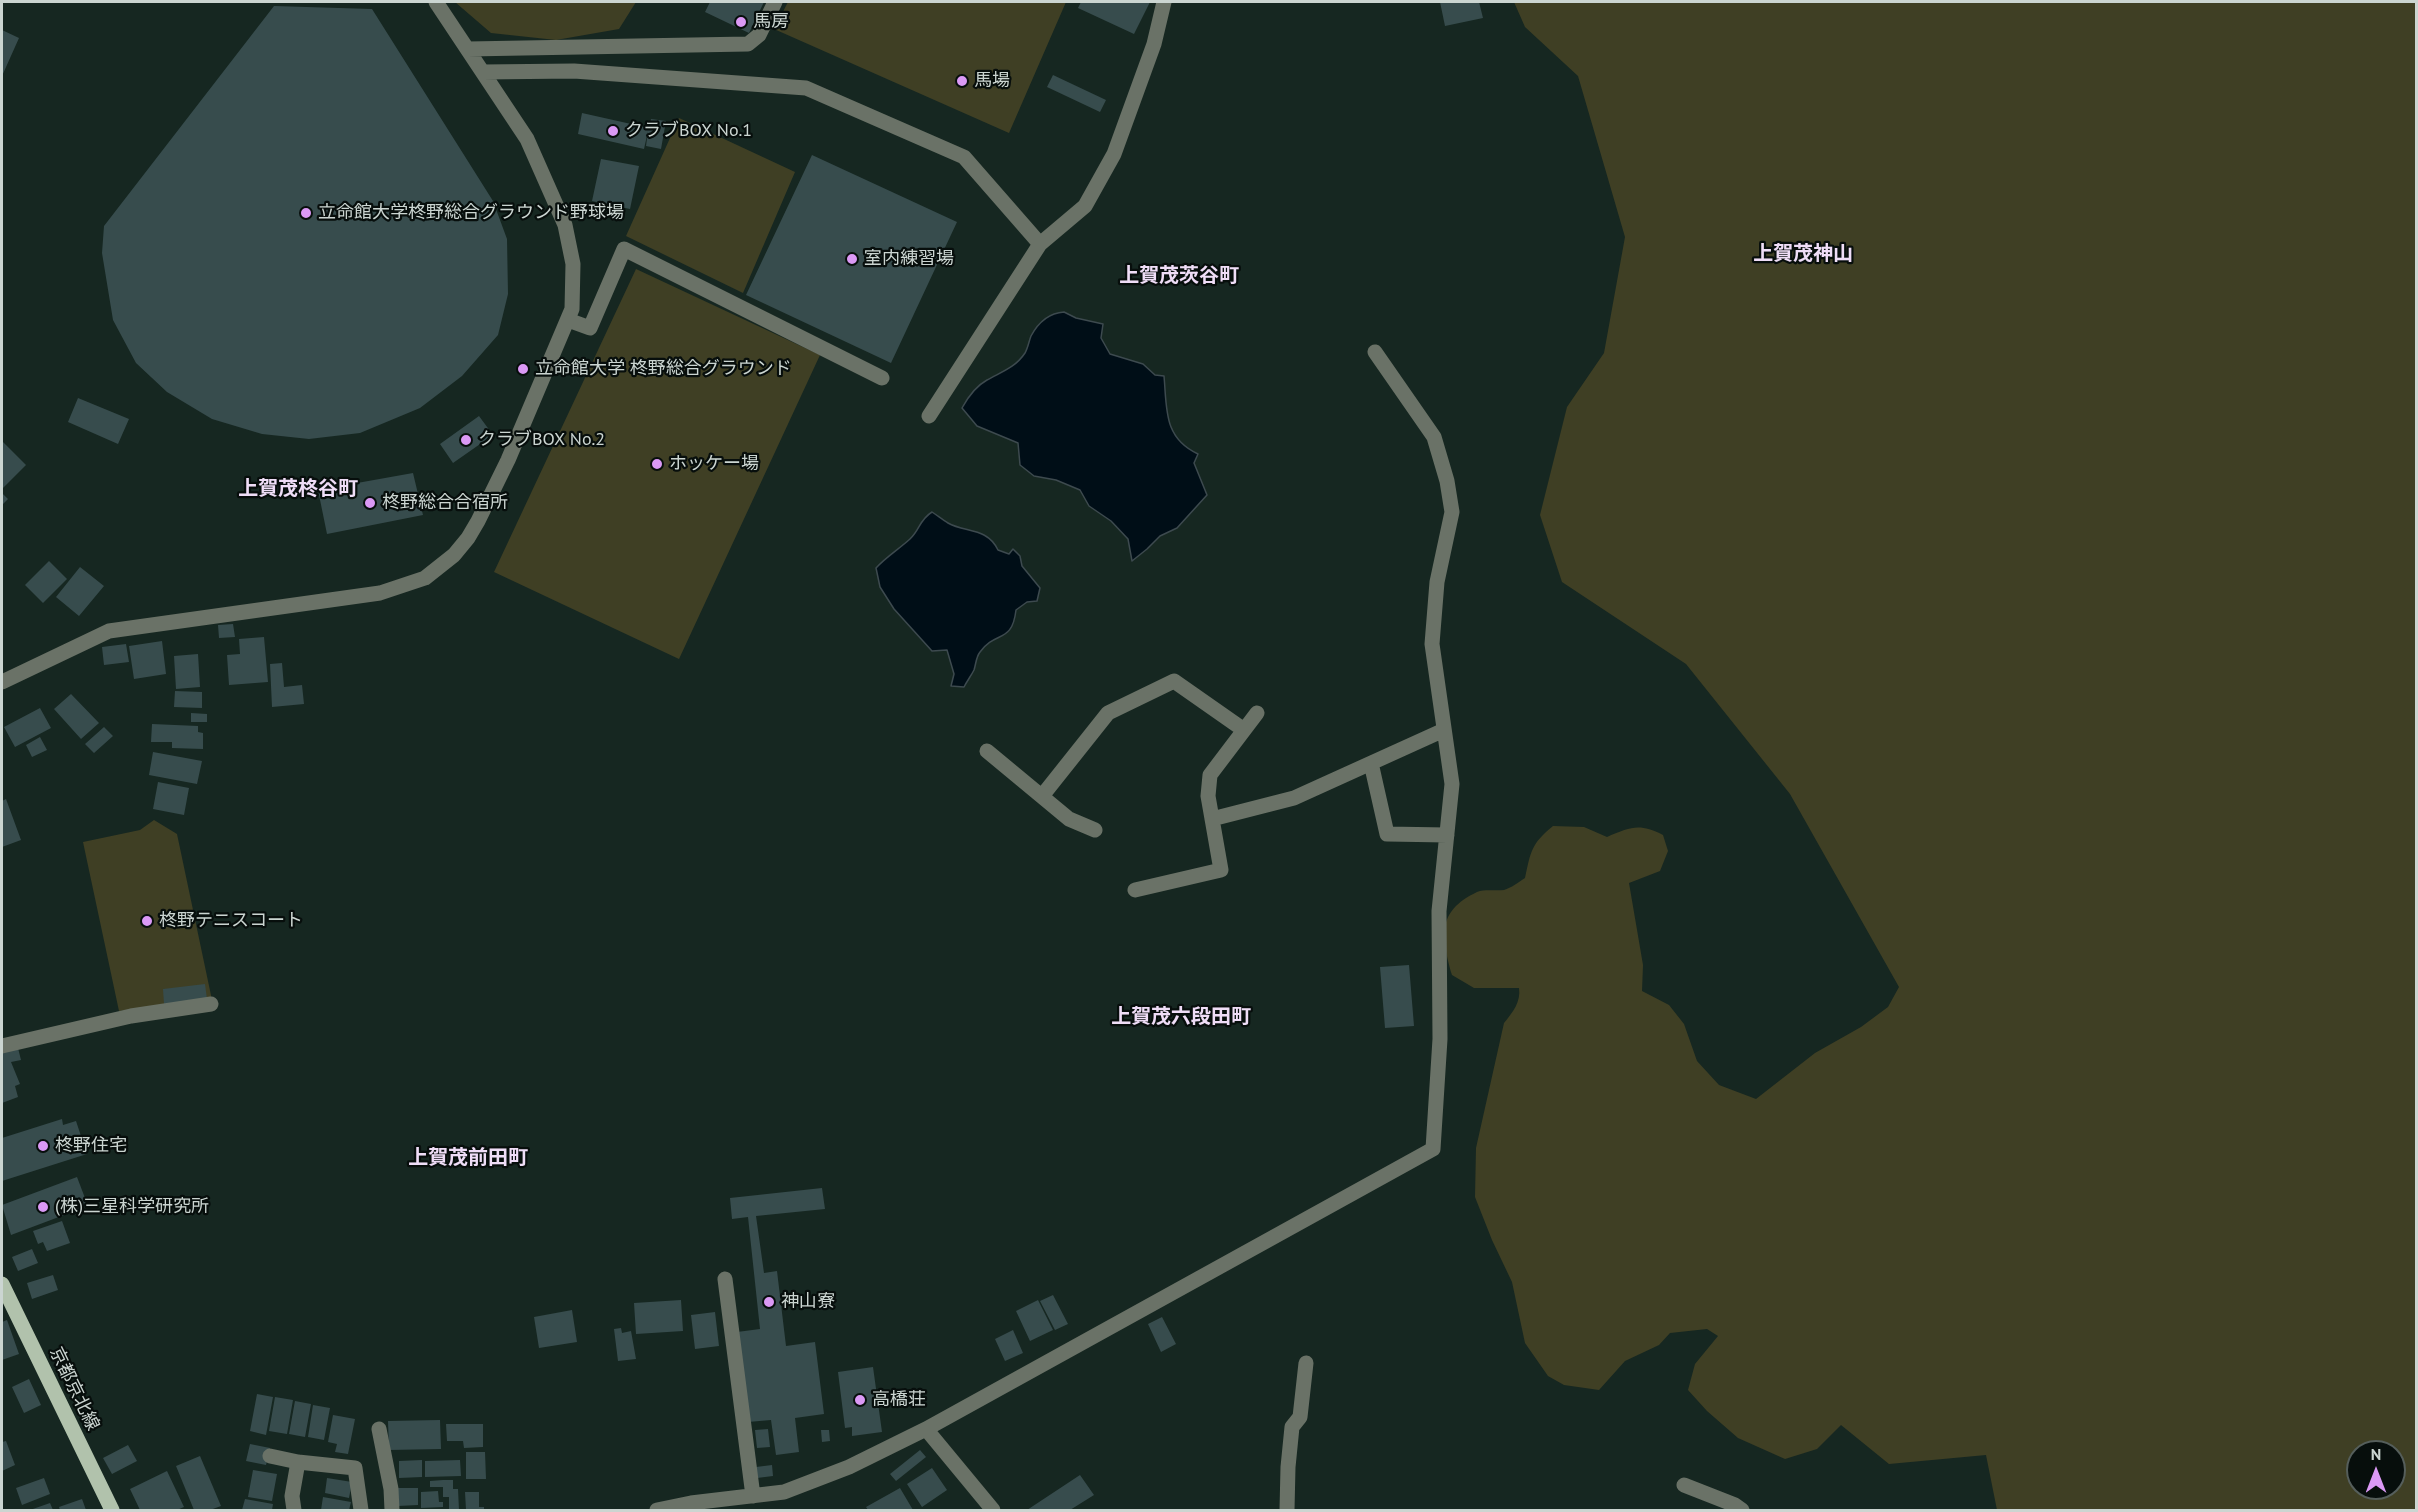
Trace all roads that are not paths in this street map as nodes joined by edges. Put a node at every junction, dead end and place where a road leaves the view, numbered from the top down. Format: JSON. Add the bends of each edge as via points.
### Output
{"nodes":[{"id":1,"x":436,"y":2,"type":"edge"},
{"id":2,"x":775,"y":2,"type":"edge"},
{"id":3,"x":1164,"y":2,"type":"edge"},
{"id":4,"x":468,"y":50,"type":"junction"},
{"id":5,"x":483,"y":72,"type":"junction"},
{"id":6,"x":1040,"y":244,"type":"junction"},
{"id":7,"x":568,"y":320,"type":"junction"},
{"id":8,"x":1375,"y":352,"type":"dead end"},
{"id":9,"x":882,"y":378,"type":"dead end"},
{"id":10,"x":929,"y":416,"type":"dead end"},
{"id":11,"x":2,"y":682,"type":"edge"},
{"id":12,"x":1257,"y":713,"type":"dead end"},
{"id":13,"x":1244,"y":729,"type":"junction"},
{"id":14,"x":1444,"y":730,"type":"junction"},
{"id":15,"x":987,"y":751,"type":"dead end"},
{"id":16,"x":1371,"y":763,"type":"junction"},
{"id":17,"x":1042,"y":796,"type":"junction"},
{"id":18,"x":1212,"y":819,"type":"junction"},
{"id":19,"x":1095,"y":830,"type":"dead end"},
{"id":20,"x":1447,"y":835,"type":"junction"},
{"id":21,"x":1135,"y":890,"type":"dead end"},
{"id":22,"x":211,"y":1004,"type":"dead end"},
{"id":23,"x":2,"y":1046,"type":"edge"},
{"id":24,"x":725,"y":1279,"type":"dead end"},
{"id":25,"x":2,"y":1284,"type":"edge"},
{"id":26,"x":1306,"y":1363,"type":"dead end"},
{"id":27,"x":379,"y":1429,"type":"dead end"},
{"id":28,"x":926,"y":1429,"type":"junction"},
{"id":29,"x":270,"y":1456,"type":"dead end"},
{"id":30,"x":298,"y":1462,"type":"junction"},
{"id":31,"x":1684,"y":1485,"type":"dead end"},
{"id":32,"x":749,"y":1501,"type":"edge"},
{"id":33,"x":692,"y":1507,"type":"edge"},
{"id":34,"x":112,"y":1510,"type":"edge"},
{"id":35,"x":294,"y":1510,"type":"edge"},
{"id":36,"x":361,"y":1510,"type":"edge"},
{"id":37,"x":392,"y":1510,"type":"edge"},
{"id":38,"x":657,"y":1510,"type":"edge"},
{"id":39,"x":993,"y":1510,"type":"edge"},
{"id":40,"x":1287,"y":1510,"type":"edge"},
{"id":41,"x":1742,"y":1510,"type":"edge"}],
"edges":[{"from":1,"to":4,"type":"street"},
{"from":2,"to":4,"type":"street","via":[[759,35],[748,44]]},
{"from":3,"to":6,"type":"street","via":[[1154,44],[1114,154],[1085,206]]},
{"from":4,"to":5,"type":"street"},
{"from":5,"to":6,"type":"street","via":[[574,71],[806,88],[964,157]]},
{"from":5,"to":7,"type":"street","via":[[527,139],[565,225],[573,264],[572,309]]},
{"from":6,"to":10,"type":"street"},
{"from":7,"to":9,"type":"street","via":[[590,328],[624,249]]},
{"from":7,"to":11,"type":"street","via":[[478,521],[454,555],[425,578],[380,593],[110,632]]},
{"from":8,"to":14,"type":"street","via":[[1434,437],[1447,482],[1452,512],[1437,582],[1432,644]]},
{"from":12,"to":13,"type":"street"},
{"from":13,"to":17,"type":"street","via":[[1174,681],[1108,713]]},
{"from":13,"to":18,"type":"street","via":[[1210,775]]},
{"from":14,"to":16,"type":"street"},
{"from":14,"to":20,"type":"street","via":[[1452,784]]},
{"from":15,"to":17,"type":"street"},
{"from":16,"to":18,"type":"street","via":[[1294,798]]},
{"from":16,"to":20,"type":"street","via":[[1387,834]]},
{"from":17,"to":19,"type":"street","via":[[1069,819]]},
{"from":18,"to":21,"type":"street","via":[[1221,870]]},
{"from":20,"to":28,"type":"street","via":[[1439,911],[1440,1039],[1433,1149]]},
{"from":22,"to":23,"type":"street","via":[[131,1016]]},
{"from":24,"to":32,"type":"street"},
{"from":25,"to":34,"type":"main road","name":"京都京北線"},
{"from":26,"to":40,"type":"street","via":[[1300,1418],[1292,1427]]},
{"from":27,"to":37,"type":"street"},
{"from":28,"to":32,"type":"street","via":[[849,1467]]},
{"from":28,"to":39,"type":"street"},
{"from":29,"to":30,"type":"street"},
{"from":30,"to":35,"type":"street","via":[[292,1496]]},
{"from":30,"to":36,"type":"street","via":[[356,1468]]},
{"from":31,"to":41,"type":"street"},
{"from":32,"to":33,"type":"street"},
{"from":33,"to":38,"type":"street"}]}
